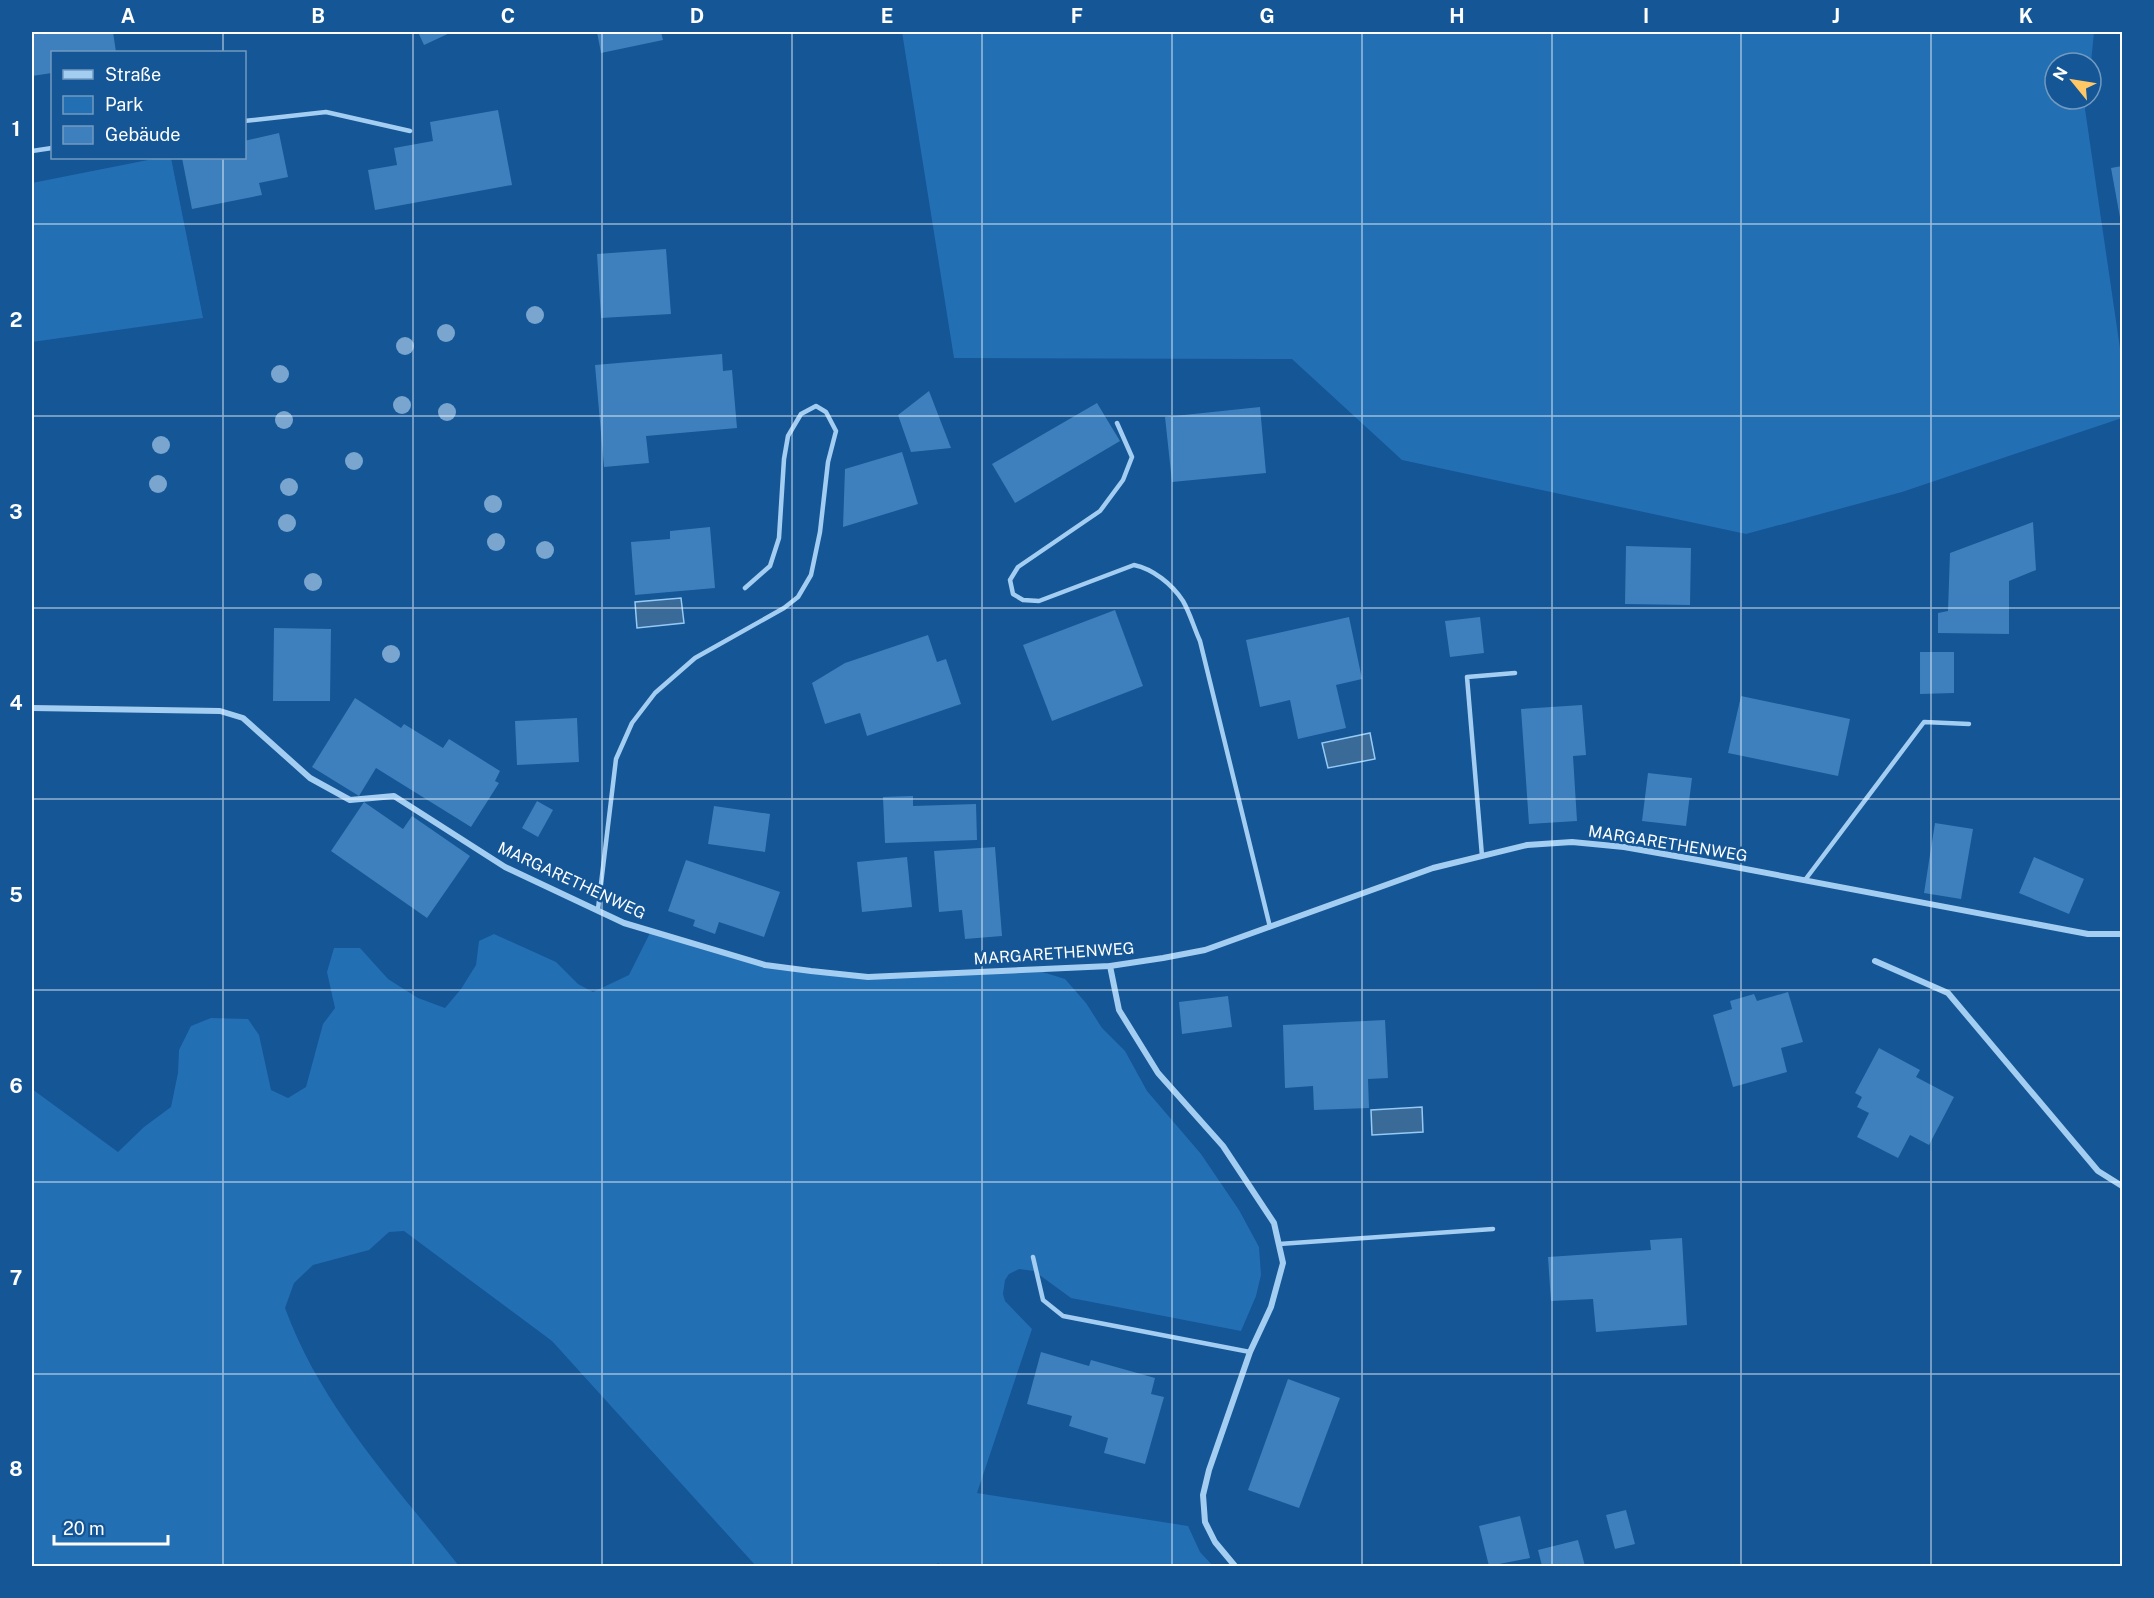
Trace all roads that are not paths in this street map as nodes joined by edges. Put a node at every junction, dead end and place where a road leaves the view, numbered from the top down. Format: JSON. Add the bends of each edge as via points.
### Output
{"nodes":[{"id":1,"x":246,"y":121,"type":"edge"},
{"id":2,"x":410,"y":131,"type":"dead end"},
{"id":3,"x":51,"y":148,"type":"edge"},
{"id":4,"x":32,"y":151,"type":"edge"},
{"id":5,"x":1117,"y":423,"type":"dead end"},
{"id":6,"x":745,"y":588,"type":"dead end"},
{"id":7,"x":1515,"y":673,"type":"dead end"},
{"id":8,"x":32,"y":708,"type":"edge"},
{"id":9,"x":1969,"y":724,"type":"dead end"},
{"id":10,"x":1482,"y":856,"type":"junction"},
{"id":11,"x":1806,"y":880,"type":"junction"},
{"id":12,"x":598,"y":909,"type":"junction"},
{"id":13,"x":1270,"y":927,"type":"junction"},
{"id":14,"x":2122,"y":934,"type":"edge"},
{"id":15,"x":1875,"y":961,"type":"dead end"},
{"id":16,"x":1110,"y":966,"type":"junction"},
{"id":17,"x":2122,"y":1186,"type":"edge"},
{"id":18,"x":1493,"y":1229,"type":"dead end"},
{"id":19,"x":1279,"y":1244,"type":"junction"},
{"id":20,"x":1033,"y":1257,"type":"dead end"},
{"id":21,"x":1250,"y":1352,"type":"junction"},
{"id":22,"x":1235,"y":1566,"type":"edge"}],
"edges":[{"from":1,"to":2,"type":"lane","via":[[326,112]]},
{"from":3,"to":4,"type":"lane"},
{"from":5,"to":13,"type":"lane","via":[[1132,457],[1123,480],[1100,511],[1018,567],[1010,580],[1013,594],[1023,600],[1039,600],[1134,565],[1158,575],[1182,600],[1200,641]]},
{"from":6,"to":12,"type":"lane","via":[[770,566],[779,538],[788,436],[801,414],[816,406],[826,412],[836,431],[811,575],[798,597],[784,608],[695,658],[655,693],[632,723],[616,759]]},
{"from":7,"to":10,"type":"lane","via":[[1467,677]]},
{"from":8,"to":12,"type":"street","name":"MARGARETHENWEG","via":[[220,711],[243,718],[310,778],[340,795],[350,800],[394,796],[505,867]]},
{"from":9,"to":11,"type":"lane","via":[[1924,722]]},
{"from":10,"to":11,"type":"street","name":"MARGARETHENWEG","via":[[1527,845],[1572,842],[1623,847]]},
{"from":10,"to":13,"type":"street","name":"MARGARETHENWEG","via":[[1433,868]]},
{"from":11,"to":14,"type":"street","name":"MARGARETHENWEG","via":[[2088,934]]},
{"from":12,"to":16,"type":"street","name":"MARGARETHENWEG","via":[[624,922],[765,965],[811,971],[868,977]]},
{"from":13,"to":16,"type":"street","name":"MARGARETHENWEG","via":[[1205,950]]},
{"from":15,"to":17,"type":"street","via":[[1948,993],[2098,1171]]},
{"from":16,"to":19,"type":"street","via":[[1119,1010],[1158,1073],[1223,1146],[1274,1223]]},
{"from":18,"to":19,"type":"lane"},
{"from":19,"to":21,"type":"street","via":[[1283,1263],[1271,1307]]},
{"from":20,"to":21,"type":"lane","via":[[1042,1300],[1063,1316]]},
{"from":21,"to":22,"type":"street","via":[[1203,1495],[1205,1522],[1215,1542]]}]}
